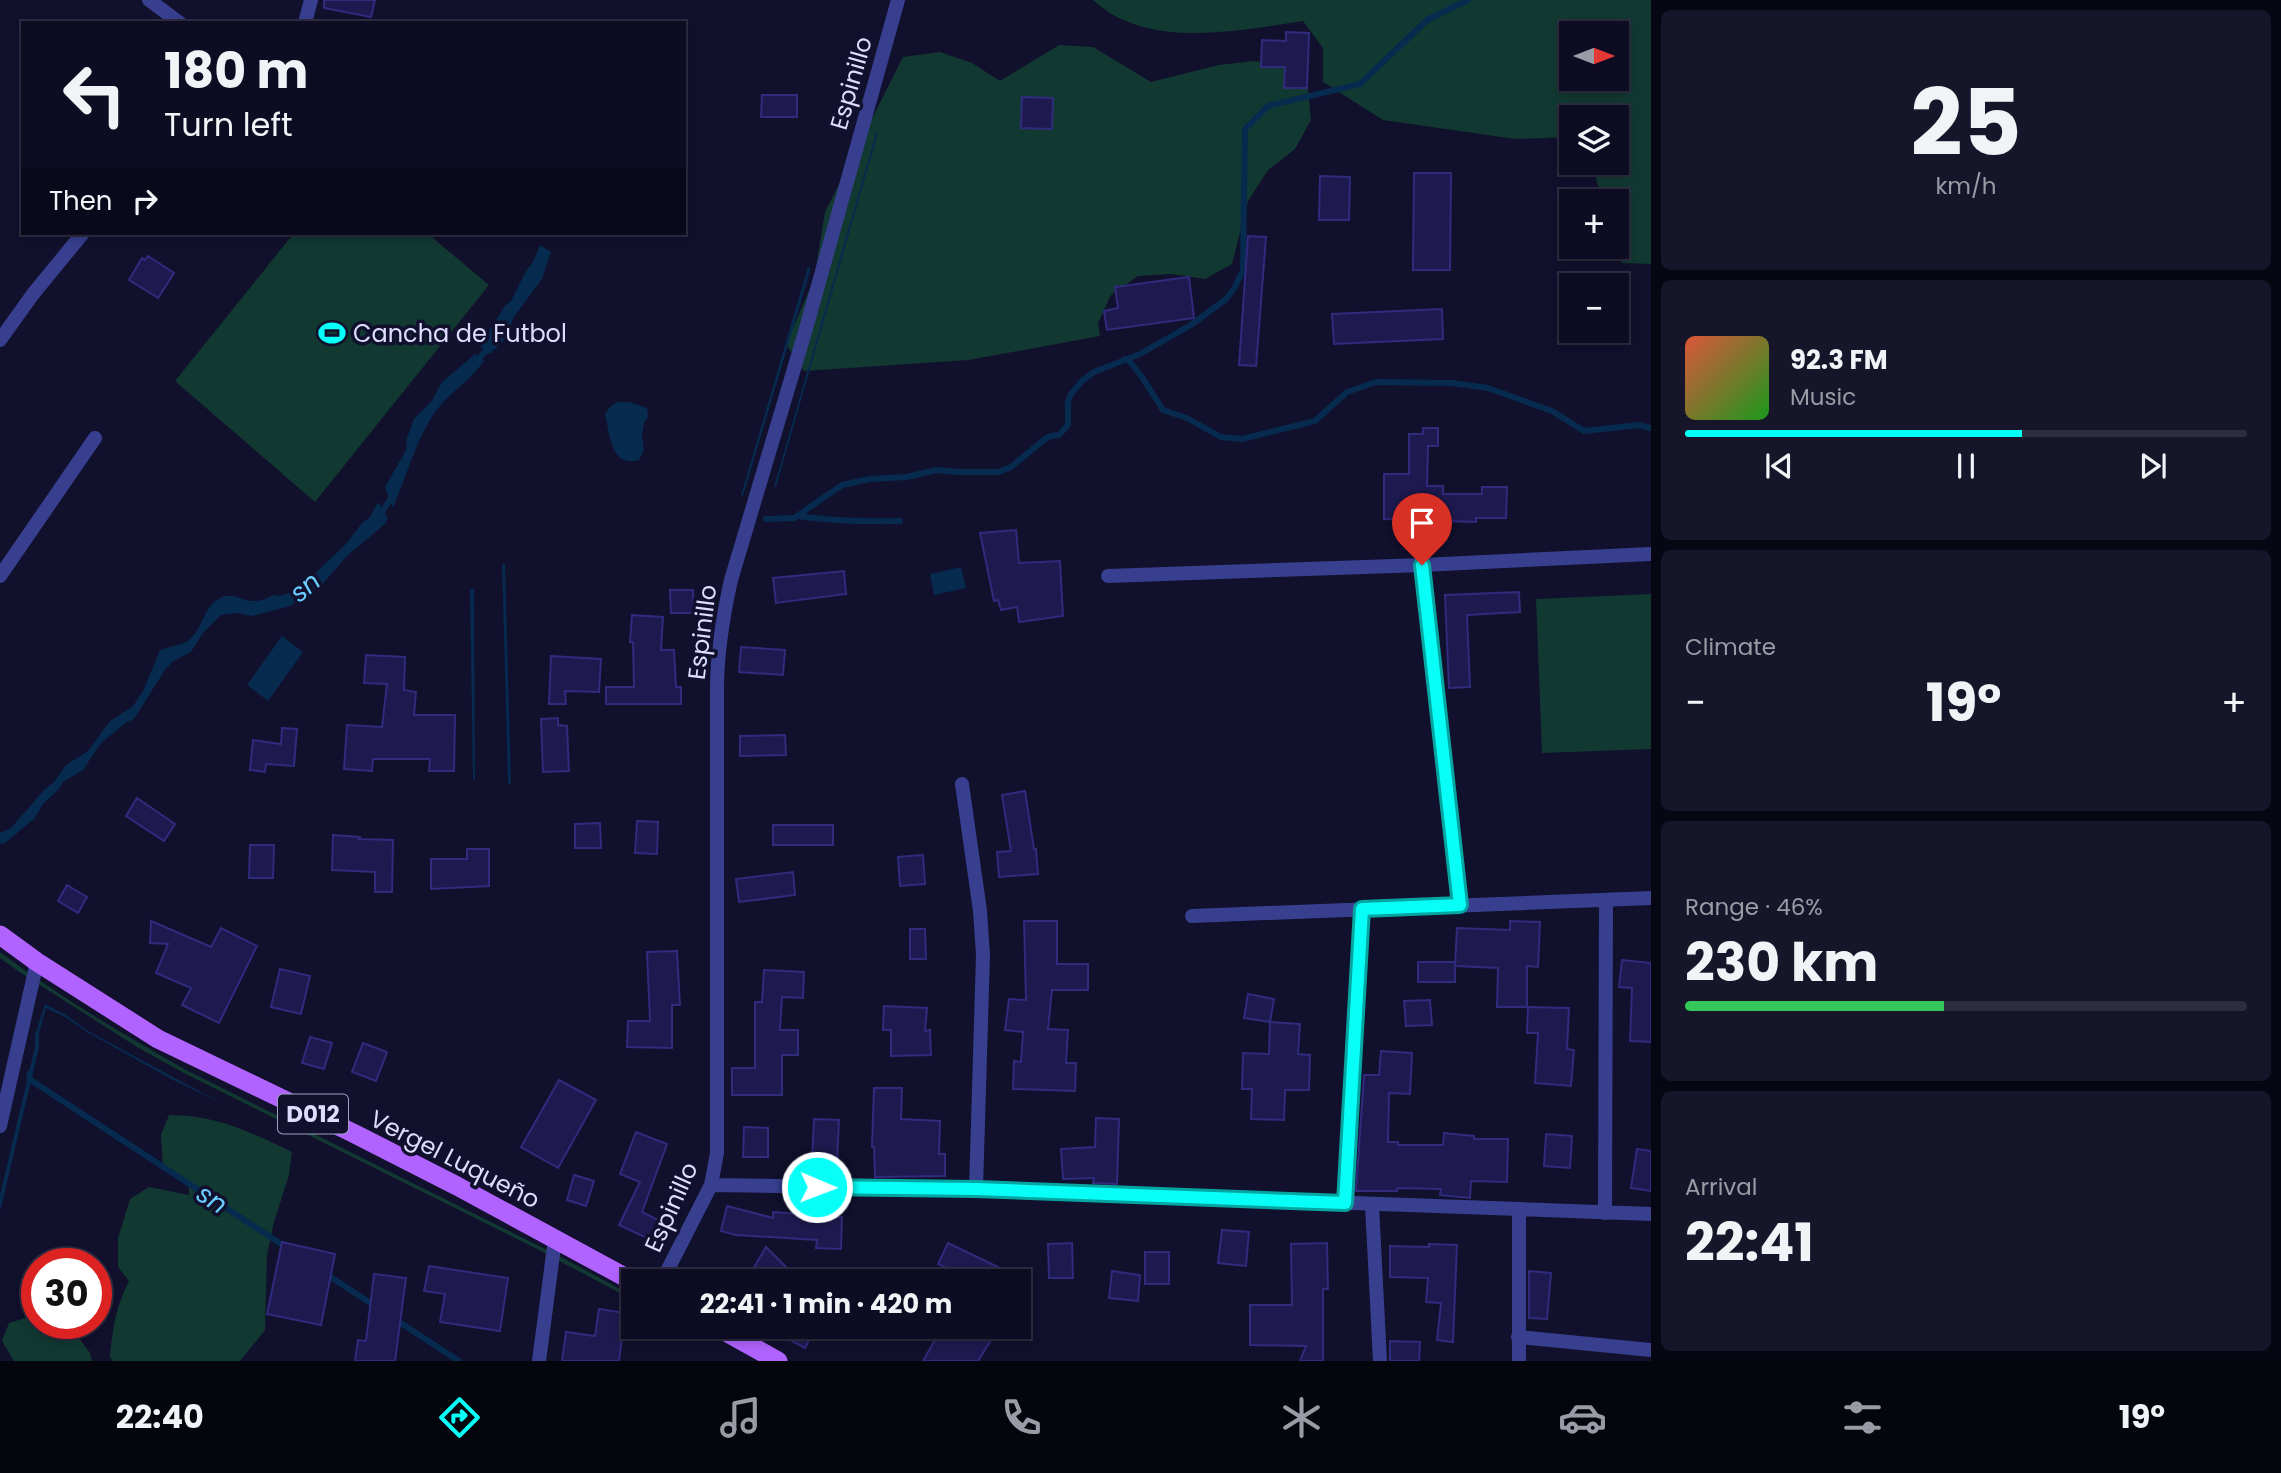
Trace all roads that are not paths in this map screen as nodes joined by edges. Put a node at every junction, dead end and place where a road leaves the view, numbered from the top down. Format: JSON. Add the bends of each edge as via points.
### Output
{"nodes":[{"id":1,"x":149,"y":0,"type":"edge"},
{"id":2,"x":311,"y":0,"type":"edge"},
{"id":3,"x":898,"y":0,"type":"edge"},
{"id":4,"x":177,"y":21,"type":"edge"},
{"id":5,"x":306,"y":21,"type":"edge"},
{"id":6,"x":81,"y":235,"type":"edge"},
{"id":7,"x":0,"y":340,"type":"edge"},
{"id":8,"x":95,"y":438,"type":"dead end"},
{"id":9,"x":1651,"y":554,"type":"edge"},
{"id":10,"x":1422,"y":565,"type":"junction"},
{"id":11,"x":0,"y":576,"type":"edge"},
{"id":12,"x":1108,"y":576,"type":"dead end"},
{"id":13,"x":962,"y":784,"type":"dead end"},
{"id":14,"x":1651,"y":898,"type":"edge"},
{"id":15,"x":1606,"y":900,"type":"junction"},
{"id":16,"x":1460,"y":905,"type":"junction"},
{"id":17,"x":1362,"y":909,"type":"junction"},
{"id":18,"x":1192,"y":916,"type":"dead end"},
{"id":19,"x":0,"y":935,"type":"edge"},
{"id":20,"x":37,"y":962,"type":"junction"},
{"id":21,"x":0,"y":1126,"type":"edge"},
{"id":22,"x":711,"y":1185,"type":"junction"},
{"id":23,"x":976,"y":1189,"type":"junction"},
{"id":24,"x":1345,"y":1203,"type":"junction"},
{"id":25,"x":1372,"y":1205,"type":"junction"},
{"id":26,"x":1519,"y":1210,"type":"junction"},
{"id":27,"x":1605,"y":1213,"type":"junction"},
{"id":28,"x":1651,"y":1214,"type":"edge"},
{"id":29,"x":555,"y":1239,"type":"junction"},
{"id":30,"x":668,"y":1269,"type":"edge"},
{"id":31,"x":621,"y":1275,"type":"edge"},
{"id":32,"x":1518,"y":1337,"type":"junction"},
{"id":33,"x":738,"y":1339,"type":"edge"},
{"id":34,"x":1651,"y":1350,"type":"edge"},
{"id":35,"x":539,"y":1361,"type":"edge"},
{"id":36,"x":778,"y":1361,"type":"edge"},
{"id":37,"x":1380,"y":1361,"type":"edge"},
{"id":38,"x":1519,"y":1361,"type":"edge"}],
"edges":[{"from":1,"to":4,"type":"street"},
{"from":2,"to":5,"type":"street"},
{"from":3,"to":22,"type":"street","name":"Espinillo","via":[[722,620],[716,689],[717,1153]]},
{"from":6,"to":7,"type":"street"},
{"from":8,"to":11,"type":"street"},
{"from":9,"to":10,"type":"street"},
{"from":10,"to":12,"type":"street"},
{"from":10,"to":16,"type":"street"},
{"from":13,"to":23,"type":"street","via":[[983,955]]},
{"from":14,"to":15,"type":"street"},
{"from":15,"to":16,"type":"street"},
{"from":15,"to":27,"type":"street"},
{"from":16,"to":17,"type":"street"},
{"from":17,"to":18,"type":"street"},
{"from":17,"to":24,"type":"street"},
{"from":19,"to":20,"type":"main road","name":"Vergel Luqueño","number":"D012"},
{"from":20,"to":21,"type":"street"},
{"from":20,"to":29,"type":"main road","name":"Vergel Luqueño","number":"D012","via":[[158,1039]]},
{"from":22,"to":23,"type":"street"},
{"from":22,"to":30,"type":"street","name":"Espinillo"},
{"from":23,"to":24,"type":"street"},
{"from":24,"to":25,"type":"street"},
{"from":25,"to":26,"type":"street"},
{"from":25,"to":37,"type":"street"},
{"from":26,"to":27,"type":"street"},
{"from":26,"to":32,"type":"street"},
{"from":27,"to":28,"type":"street"},
{"from":29,"to":31,"type":"main road","name":"Vergel Luqueño","number":"D012"},
{"from":29,"to":35,"type":"street"},
{"from":32,"to":34,"type":"street"},
{"from":32,"to":38,"type":"street"},
{"from":33,"to":36,"type":"main road"}]}
